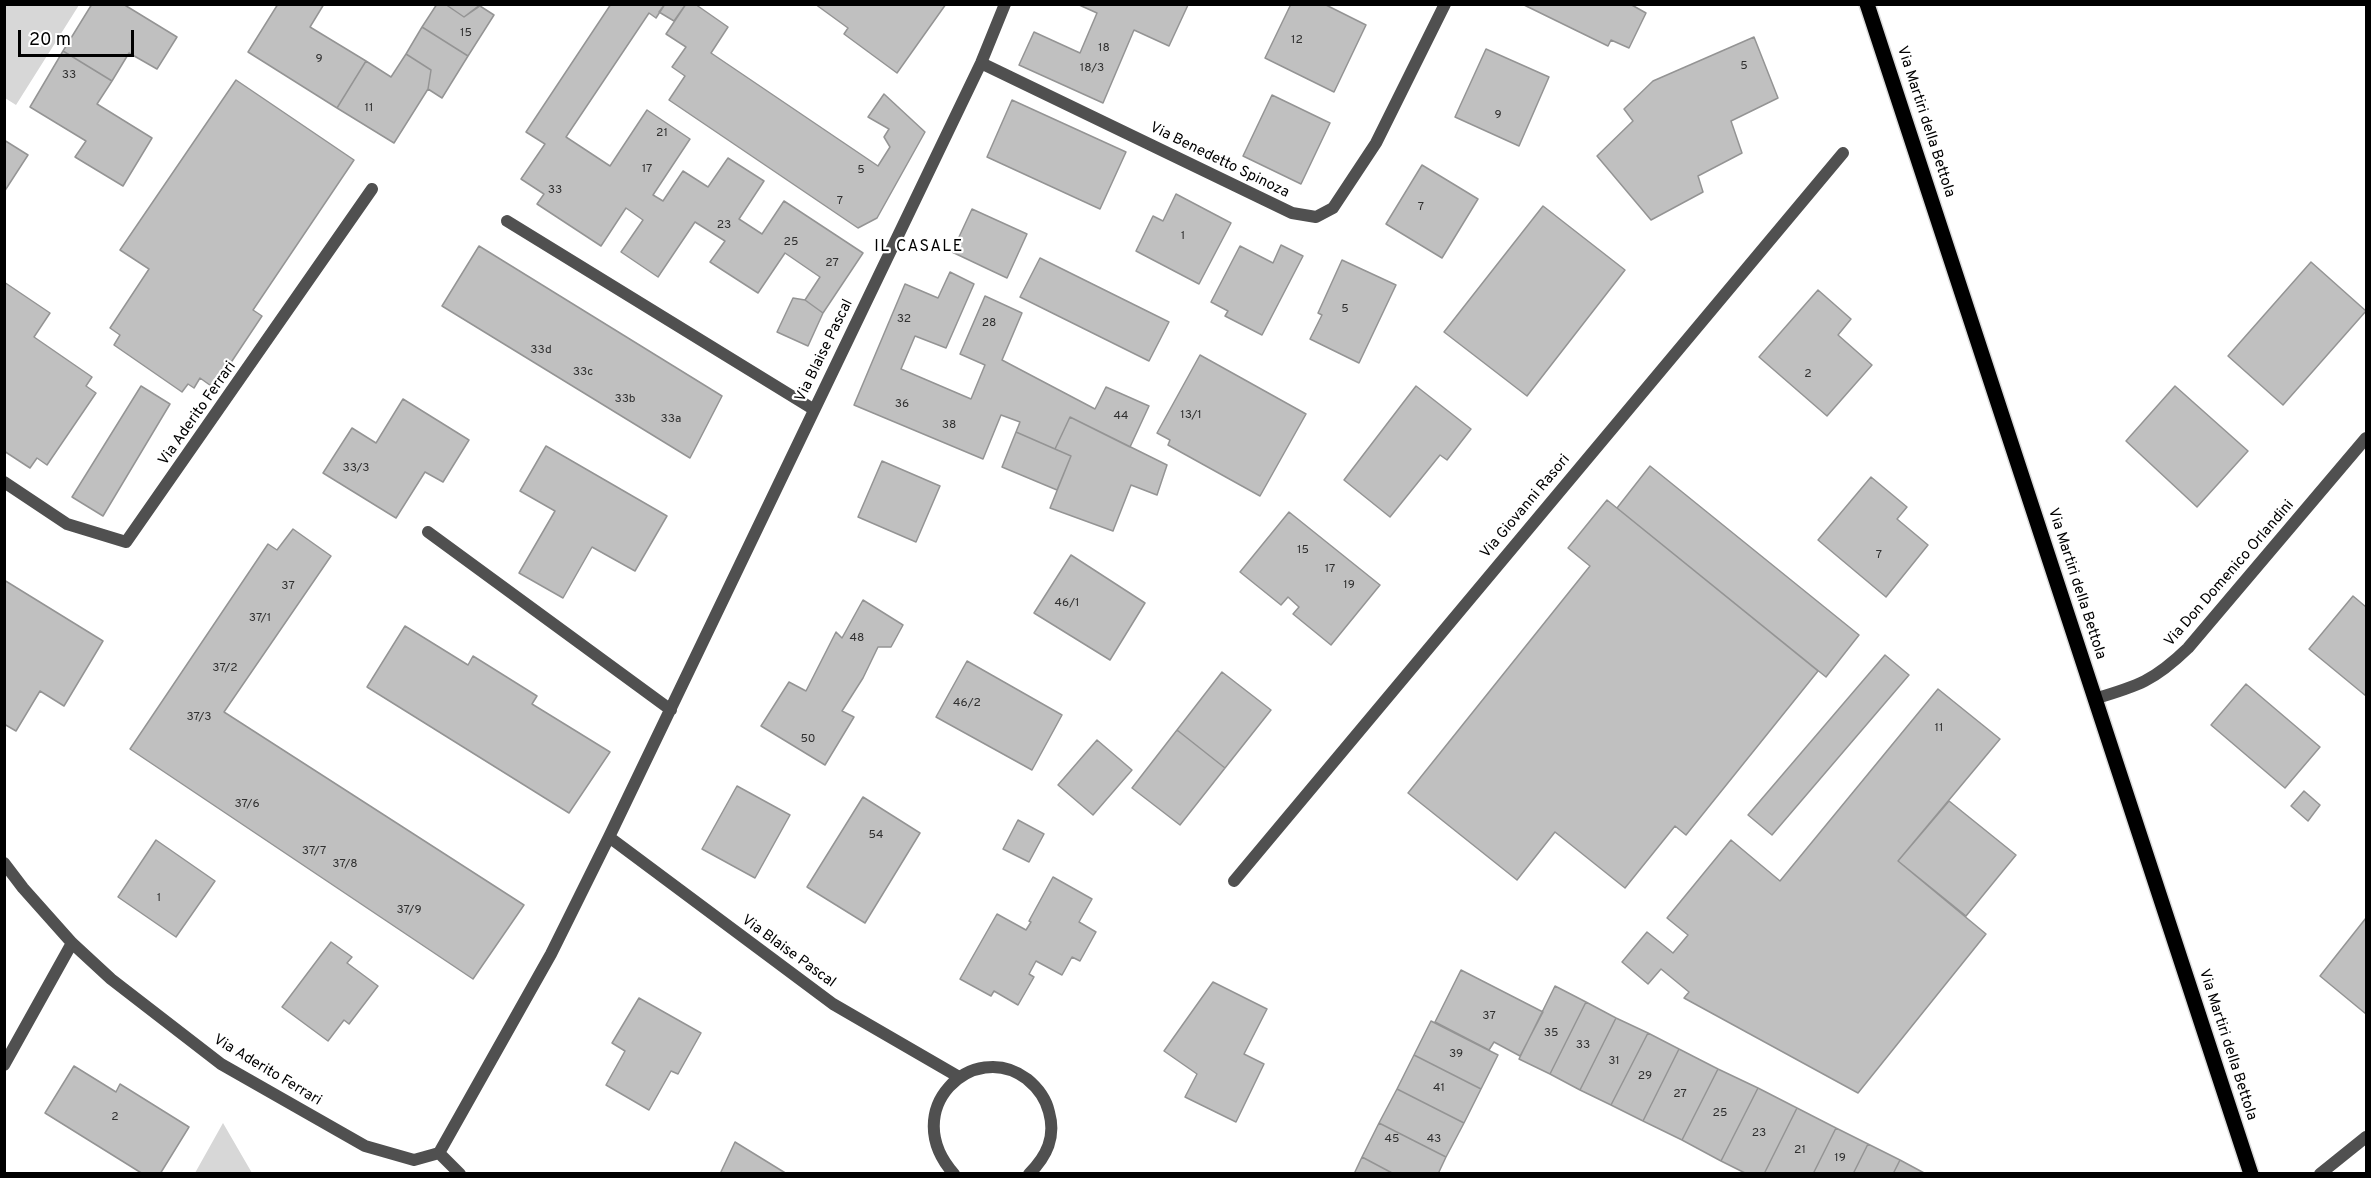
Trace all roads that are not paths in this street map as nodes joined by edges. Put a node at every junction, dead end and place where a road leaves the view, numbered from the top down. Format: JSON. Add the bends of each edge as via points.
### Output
{"nodes":[{"id":1,"x":1005,"y":4,"type":"edge"},
{"id":2,"x":1445,"y":4,"type":"edge"},
{"id":3,"x":1867,"y":4,"type":"edge"},
{"id":4,"x":981,"y":63,"type":"junction"},
{"id":5,"x":1842,"y":153,"type":"dead end"},
{"id":6,"x":372,"y":189,"type":"dead end"},
{"id":7,"x":507,"y":221,"type":"dead end"},
{"id":8,"x":813,"y":409,"type":"junction"},
{"id":9,"x":2367,"y":438,"type":"edge"},
{"id":10,"x":4,"y":482,"type":"edge"},
{"id":11,"x":428,"y":532,"type":"dead end"},
{"id":12,"x":2094,"y":699,"type":"junction"},
{"id":13,"x":671,"y":710,"type":"junction"},
{"id":14,"x":609,"y":837,"type":"junction"},
{"id":15,"x":4,"y":863,"type":"edge"},
{"id":16,"x":1234,"y":881,"type":"dead end"},
{"id":17,"x":72,"y":943,"type":"junction"},
{"id":18,"x":4,"y":1065,"type":"edge"},
{"id":19,"x":959,"y":1077,"type":"junction"},
{"id":20,"x":2367,"y":1137,"type":"edge"},
{"id":21,"x":439,"y":1153,"type":"junction"},
{"id":22,"x":460,"y":1173,"type":"edge"},
{"id":23,"x":954,"y":1173,"type":"edge"},
{"id":24,"x":1029,"y":1173,"type":"edge"},
{"id":25,"x":2251,"y":1173,"type":"edge"},
{"id":26,"x":2320,"y":1173,"type":"edge"}],
"edges":[{"from":1,"to":4,"type":"street","name":"Via Blaise Pascal"},
{"from":2,"to":4,"type":"street","name":"Via Benedetto Spinoza","via":[[1376,143],[1334,208],[1316,217],[1292,213]]},
{"from":3,"to":12,"type":"main road","name":"Via Martiri della Bettola"},
{"from":4,"to":8,"type":"street","name":"Via Blaise Pascal"},
{"from":5,"to":16,"type":"street","name":"Via Giovanni Rasori"},
{"from":6,"to":10,"type":"street","name":"Via Aderito Ferrari","via":[[126,542],[67,524]]},
{"from":7,"to":8,"type":"street"},
{"from":8,"to":13,"type":"street","name":"Via Blaise Pascal"},
{"from":9,"to":12,"type":"street","name":"Via Don Domenico Orlandini","via":[[2172,664],[2154,678]]},
{"from":11,"to":13,"type":"street"},
{"from":12,"to":25,"type":"main road","name":"Via Martiri della Bettola"},
{"from":13,"to":14,"type":"street","name":"Via Blaise Pascal"},
{"from":14,"to":19,"type":"street","name":"Via Blaise Pascal","via":[[833,1004]]},
{"from":14,"to":21,"type":"street","name":"Via Blaise Pascal","via":[[551,954]]},
{"from":15,"to":17,"type":"street","name":"Via Aderito Ferrari"},
{"from":17,"to":18,"type":"street"},
{"from":17,"to":21,"type":"street","name":"Via Aderito Ferrari","via":[[111,979],[221,1064],[365,1146],[414,1160]]},
{"from":19,"to":23,"type":"street","via":[[936,1107],[933,1125],[935,1143]]},
{"from":19,"to":24,"type":"street","via":[[978,1069],[999,1068],[1019,1074],[1036,1086],[1047,1103],[1052,1124],[1050,1144],[1040,1163]]},
{"from":20,"to":26,"type":"street"},
{"from":21,"to":22,"type":"street"}]}
